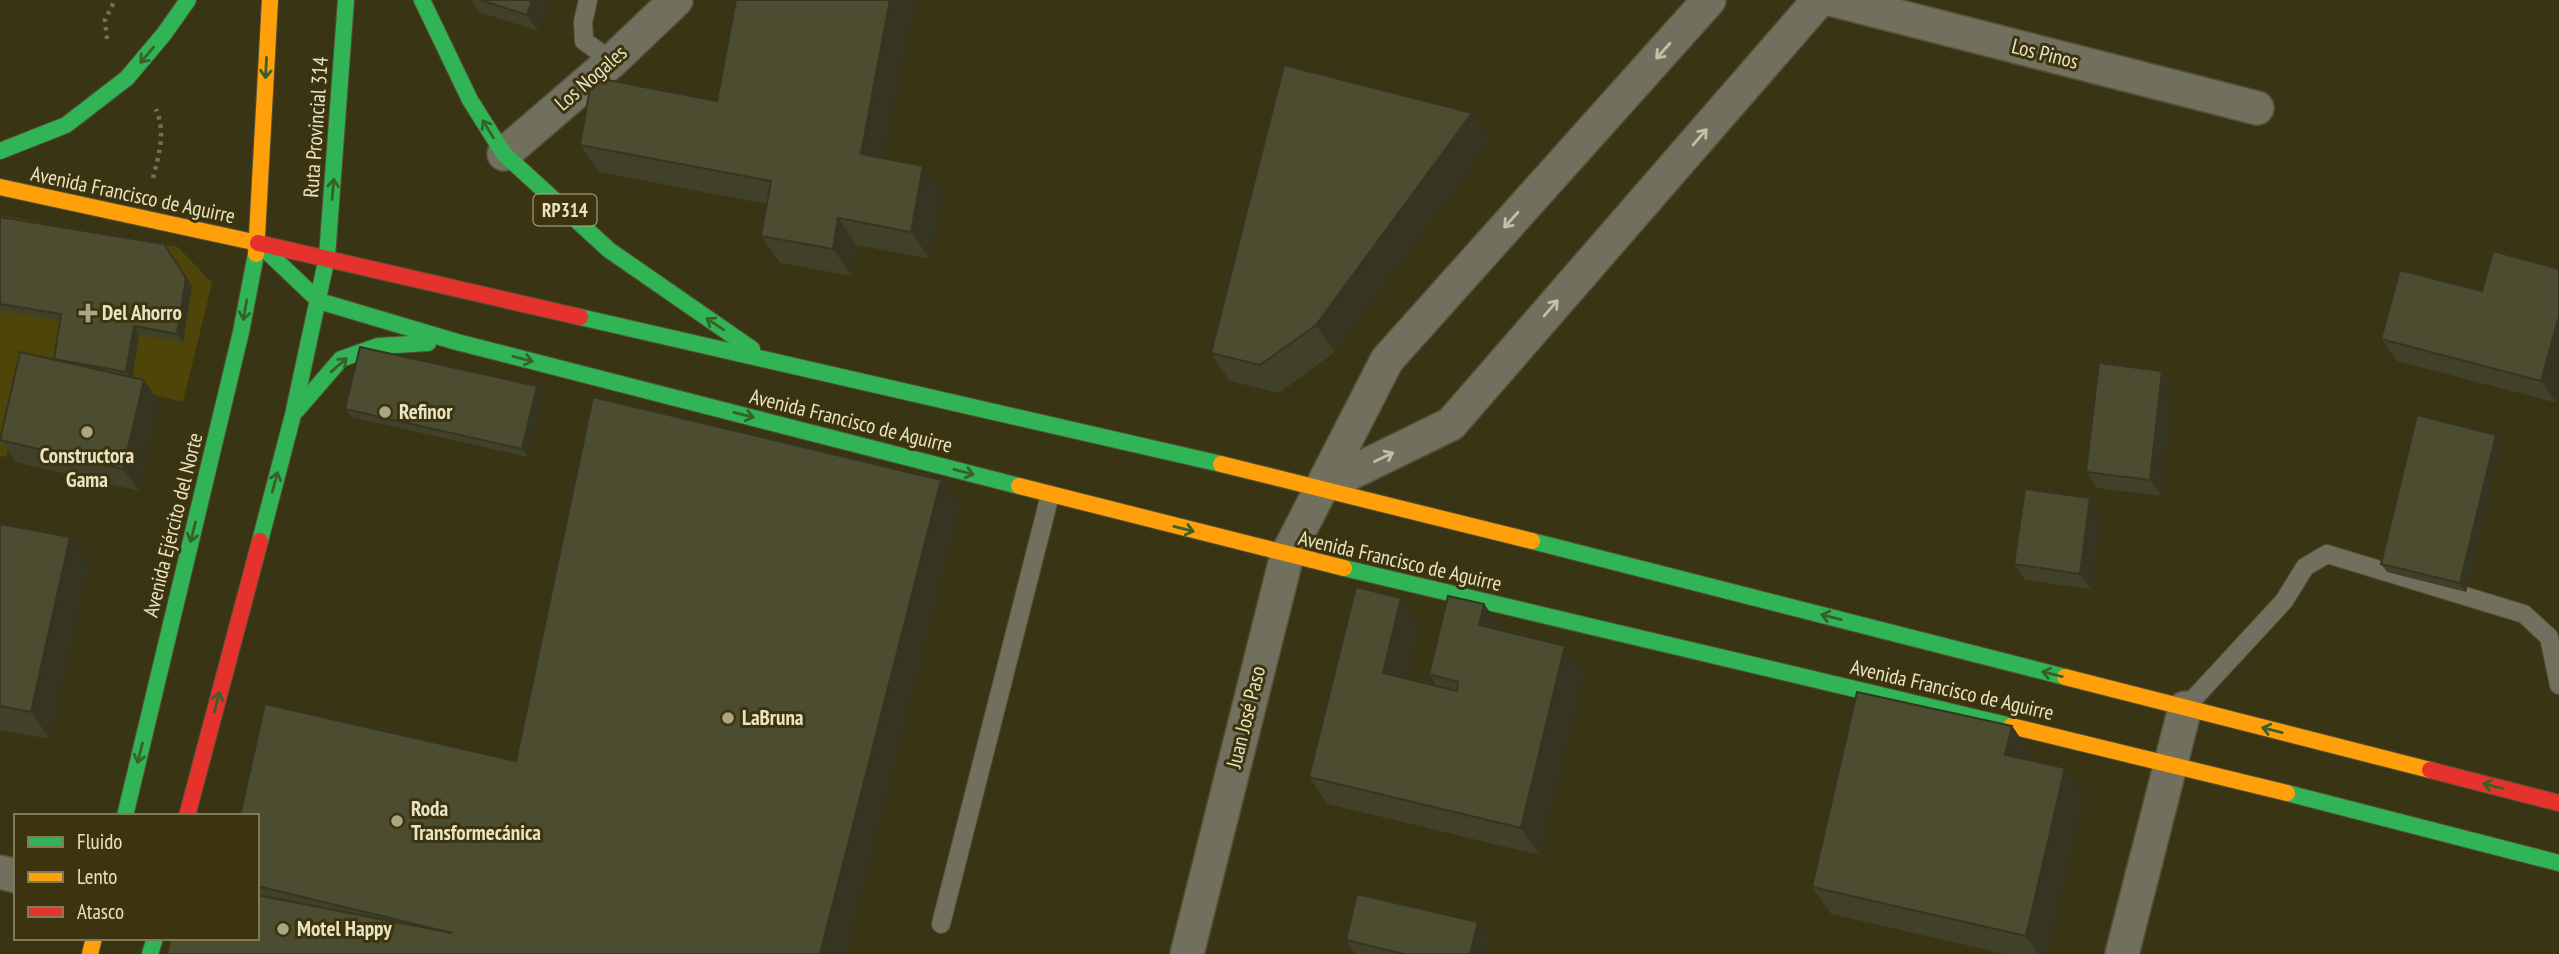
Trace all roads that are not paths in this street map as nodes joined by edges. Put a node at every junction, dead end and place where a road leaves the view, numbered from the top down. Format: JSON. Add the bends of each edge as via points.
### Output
{"nodes":[{"id":1,"x":187,"y":0,"type":"edge"},
{"id":2,"x":270,"y":0,"type":"edge"},
{"id":3,"x":346,"y":0,"type":"edge"},
{"id":4,"x":422,"y":0,"type":"edge"},
{"id":5,"x":588,"y":0,"type":"edge"},
{"id":6,"x":676,"y":0,"type":"edge"},
{"id":7,"x":1709,"y":0,"type":"edge"},
{"id":8,"x":1818,"y":0,"type":"edge"},
{"id":9,"x":1834,"y":0,"type":"edge"},
{"id":10,"x":612,"y":61,"type":"junction"},
{"id":11,"x":2257,"y":108,"type":"dead end"},
{"id":12,"x":0,"y":151,"type":"edge"},
{"id":13,"x":504,"y":154,"type":"junction"},
{"id":14,"x":0,"y":187,"type":"edge"},
{"id":15,"x":258,"y":243,"type":"junction"},
{"id":16,"x":327,"y":257,"type":"junction"},
{"id":17,"x":319,"y":301,"type":"junction"},
{"id":18,"x":457,"y":342,"type":"junction"},
{"id":19,"x":772,"y":361,"type":"junction"},
{"id":20,"x":293,"y":415,"type":"junction"},
{"id":21,"x":939,"y":466,"type":"junction"},
{"id":22,"x":933,"y":487,"type":"edge"},
{"id":23,"x":1322,"y":487,"type":"junction"},
{"id":24,"x":1050,"y":495,"type":"junction"},
{"id":25,"x":1287,"y":555,"type":"junction"},
{"id":26,"x":2559,"y":685,"type":"edge"},
{"id":27,"x":2185,"y":708,"type":"junction"},
{"id":28,"x":2173,"y":764,"type":"junction"},
{"id":29,"x":2559,"y":803,"type":"edge"},
{"id":30,"x":125,"y":814,"type":"edge"},
{"id":31,"x":188,"y":814,"type":"edge"},
{"id":32,"x":2559,"y":863,"type":"edge"},
{"id":33,"x":941,"y":924,"type":"dead end"},
{"id":34,"x":1187,"y":954,"type":"edge"},
{"id":35,"x":2122,"y":954,"type":"edge"}],
"edges":[{"from":1,"to":12,"type":"main road","one_way":true,"via":[[127,78],[66,125]]},
{"from":2,"to":15,"type":"main road","one_way":true},
{"from":16,"to":3,"type":"main road","name":"Ruta Provincial 314","one_way":true},
{"from":13,"to":4,"type":"main road","number":"RP314","one_way":true,"via":[[470,100]]},
{"from":5,"to":10,"type":"lane","via":[[584,41]]},
{"from":6,"to":10,"type":"street","name":"Los Nogales"},
{"from":7,"to":23,"type":"street","name":"Juan José Paso","one_way":true,"via":[[1387,360]]},
{"from":23,"to":8,"type":"street","one_way":true,"via":[[1451,424]]},
{"from":9,"to":11,"type":"street","name":"Los Pinos"},
{"from":10,"to":13,"type":"street","name":"Los Nogales"},
{"from":19,"to":13,"type":"main road","number":"RP314","one_way":true,"via":[[609,250]]},
{"from":14,"to":15,"type":"main road","name":"Avenida Francisco de Aguirre"},
{"from":15,"to":16,"type":"main road","name":"Avenida Francisco de Aguirre"},
{"from":15,"to":17,"type":"main road","name":"Avenida Francisco de Aguirre"},
{"from":15,"to":30,"type":"main road","name":"Avenida Ejército del Norte","one_way":true,"via":[[241,332]]},
{"from":16,"to":17,"type":"main road"},
{"from":16,"to":19,"type":"main road","name":"Avenida Francisco de Aguirre"},
{"from":17,"to":18,"type":"main road","name":"Avenida Francisco de Aguirre"},
{"from":17,"to":20,"type":"main road"},
{"from":20,"to":18,"type":"main road","one_way":true,"via":[[341,359],[378,346]]},
{"from":18,"to":21,"type":"main road","name":"Avenida Francisco de Aguirre","one_way":true,"via":[[659,400]]},
{"from":19,"to":23,"type":"main road","name":"Avenida Francisco de Aguirre"},
{"from":31,"to":20,"type":"main road","one_way":true},
{"from":21,"to":22,"type":"lane"},
{"from":21,"to":24,"type":"main road","name":"Avenida Francisco de Aguirre","one_way":true},
{"from":23,"to":25,"type":"street","name":"Juan José Paso"},
{"from":27,"to":23,"type":"main road","name":"Avenida Francisco de Aguirre","one_way":true},
{"from":24,"to":25,"type":"main road","name":"Avenida Francisco de Aguirre","one_way":true},
{"from":24,"to":33,"type":"lane"},
{"from":25,"to":28,"type":"main road","name":"Avenida Francisco de Aguirre"},
{"from":25,"to":34,"type":"street","name":"Juan José Paso"},
{"from":26,"to":27,"type":"lane","via":[[2549,637],[2524,614],[2327,554],[2305,568],[2284,601]]},
{"from":27,"to":28,"type":"street"},
{"from":29,"to":27,"type":"main road","name":"Avenida Francisco de Aguirre","one_way":true},
{"from":28,"to":32,"type":"main road","name":"Avenida Francisco de Aguirre"},
{"from":28,"to":35,"type":"street"}]}
